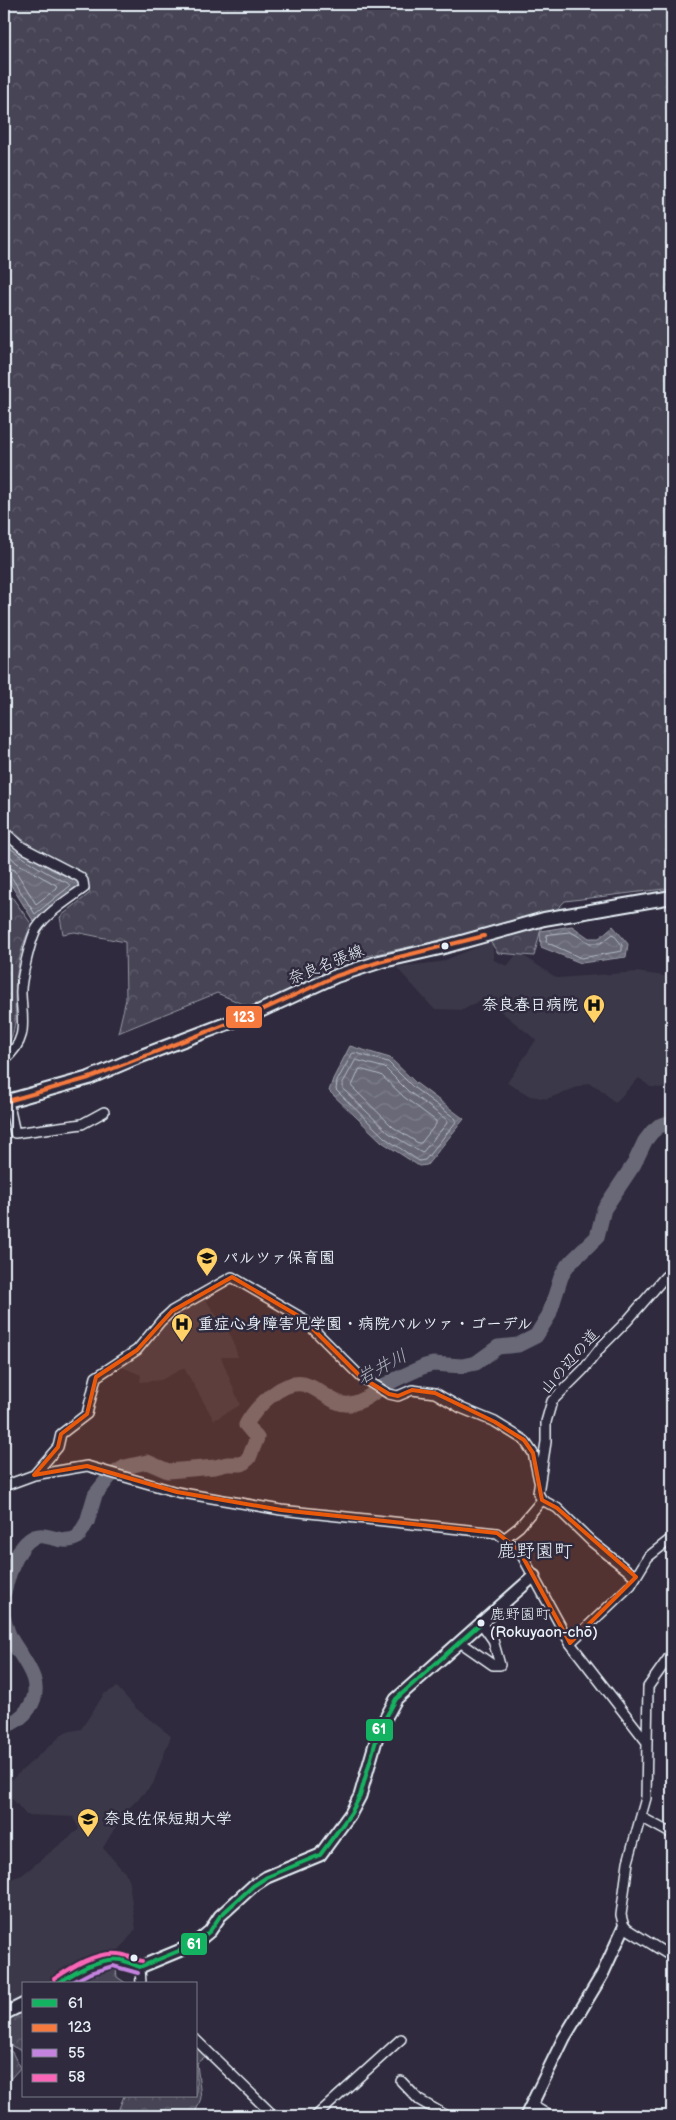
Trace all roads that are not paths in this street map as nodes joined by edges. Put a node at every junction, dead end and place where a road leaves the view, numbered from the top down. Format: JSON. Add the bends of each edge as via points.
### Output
{"nodes":[{"id":1,"x":4,"y":832,"type":"edge"},
{"id":2,"x":672,"y":897,"type":"edge"},
{"id":3,"x":4,"y":1060,"type":"edge"},
{"id":4,"x":6,"y":1102,"type":"edge"},
{"id":5,"x":104,"y":1112,"type":"dead end"},
{"id":6,"x":672,"y":1272,"type":"edge"},
{"id":7,"x":34,"y":1475,"type":"junction"},
{"id":8,"x":539,"y":1481,"type":"junction"},
{"id":9,"x":4,"y":1486,"type":"edge"},
{"id":10,"x":542,"y":1500,"type":"junction"},
{"id":11,"x":505,"y":1538,"type":"junction"},
{"id":12,"x":672,"y":1538,"type":"edge"},
{"id":13,"x":534,"y":1576,"type":"junction"},
{"id":14,"x":636,"y":1577,"type":"junction"},
{"id":15,"x":480,"y":1623,"type":"junction"},
{"id":16,"x":460,"y":1642,"type":"junction"},
{"id":17,"x":570,"y":1643,"type":"junction"},
{"id":18,"x":672,"y":1652,"type":"edge"},
{"id":19,"x":646,"y":1741,"type":"junction"},
{"id":20,"x":641,"y":1817,"type":"junction"},
{"id":21,"x":672,"y":1834,"type":"edge"},
{"id":22,"x":624,"y":1927,"type":"junction"},
{"id":23,"x":672,"y":1956,"type":"edge"},
{"id":24,"x":140,"y":1967,"type":"junction"},
{"id":25,"x":60,"y":1982,"type":"edge"},
{"id":26,"x":141,"y":1982,"type":"edge"},
{"id":27,"x":22,"y":2005,"type":"edge"},
{"id":28,"x":4,"y":2014,"type":"edge"},
{"id":29,"x":401,"y":2039,"type":"dead end"},
{"id":30,"x":198,"y":2042,"type":"edge"},
{"id":31,"x":401,"y":2081,"type":"dead end"},
{"id":32,"x":532,"y":2105,"type":"junction"},
{"id":33,"x":443,"y":2115,"type":"edge"},
{"id":34,"x":274,"y":2116,"type":"edge"},
{"id":35,"x":316,"y":2116,"type":"edge"},
{"id":36,"x":526,"y":2116,"type":"edge"},
{"id":37,"x":550,"y":2116,"type":"edge"}],
"edges":[{"from":1,"to":3,"type":"street","via":[[22,847],[80,878],[84,881],[84,888],[37,927],[21,992],[24,1019],[21,1039],[15,1051]]},
{"from":2,"to":4,"type":"main road","name":"奈良名張線","via":[[544,919],[379,962],[336,976],[260,1012],[89,1078]]},
{"from":4,"to":5,"type":"street","via":[[15,1133],[82,1124]]},
{"from":6,"to":8,"type":"street","name":"山の辺の道","via":[[552,1400]]},
{"from":7,"to":8,"type":"street","via":[[58,1447],[61,1434],[87,1414],[96,1376],[137,1350],[172,1311],[232,1276],[302,1318],[361,1377],[389,1394],[398,1396],[412,1390],[435,1392],[524,1440],[532,1454]]},
{"from":7,"to":9,"type":"street"},
{"from":7,"to":11,"type":"street","via":[[87,1466],[176,1492],[281,1510],[497,1533]]},
{"from":8,"to":10,"type":"street","via":[[538,1493]]},
{"from":10,"to":11,"type":"street"},
{"from":10,"to":14,"type":"street","via":[[557,1508],[592,1542]]},
{"from":11,"to":13,"type":"street","via":[[519,1550]]},
{"from":12,"to":14,"type":"street","via":[[648,1557]]},
{"from":13,"to":15,"type":"street"},
{"from":13,"to":17,"type":"street"},
{"from":14,"to":17,"type":"street"},
{"from":15,"to":16,"type":"street"},
{"from":15,"to":16,"type":"street","via":[[493,1640],[500,1665],[493,1665]]},
{"from":16,"to":24,"type":"street","via":[[396,1700],[379,1730],[360,1796],[320,1854],[252,1886],[193,1945]]},
{"from":17,"to":19,"type":"street"},
{"from":18,"to":19,"type":"street","via":[[648,1687]]},
{"from":19,"to":20,"type":"street","via":[[646,1798]]},
{"from":20,"to":21,"type":"street"},
{"from":20,"to":22,"type":"street","via":[[628,1862],[621,1915]]},
{"from":22,"to":23,"type":"street"},
{"from":22,"to":32,"type":"street"},
{"from":24,"to":25,"type":"street","via":[[119,1960],[106,1960]]},
{"from":24,"to":26,"type":"street"},
{"from":27,"to":28,"type":"street"},
{"from":29,"to":35,"type":"street"},
{"from":30,"to":34,"type":"street"},
{"from":31,"to":33,"type":"street","via":[[420,2100]]},
{"from":32,"to":36,"type":"street"},
{"from":32,"to":37,"type":"street"}]}
